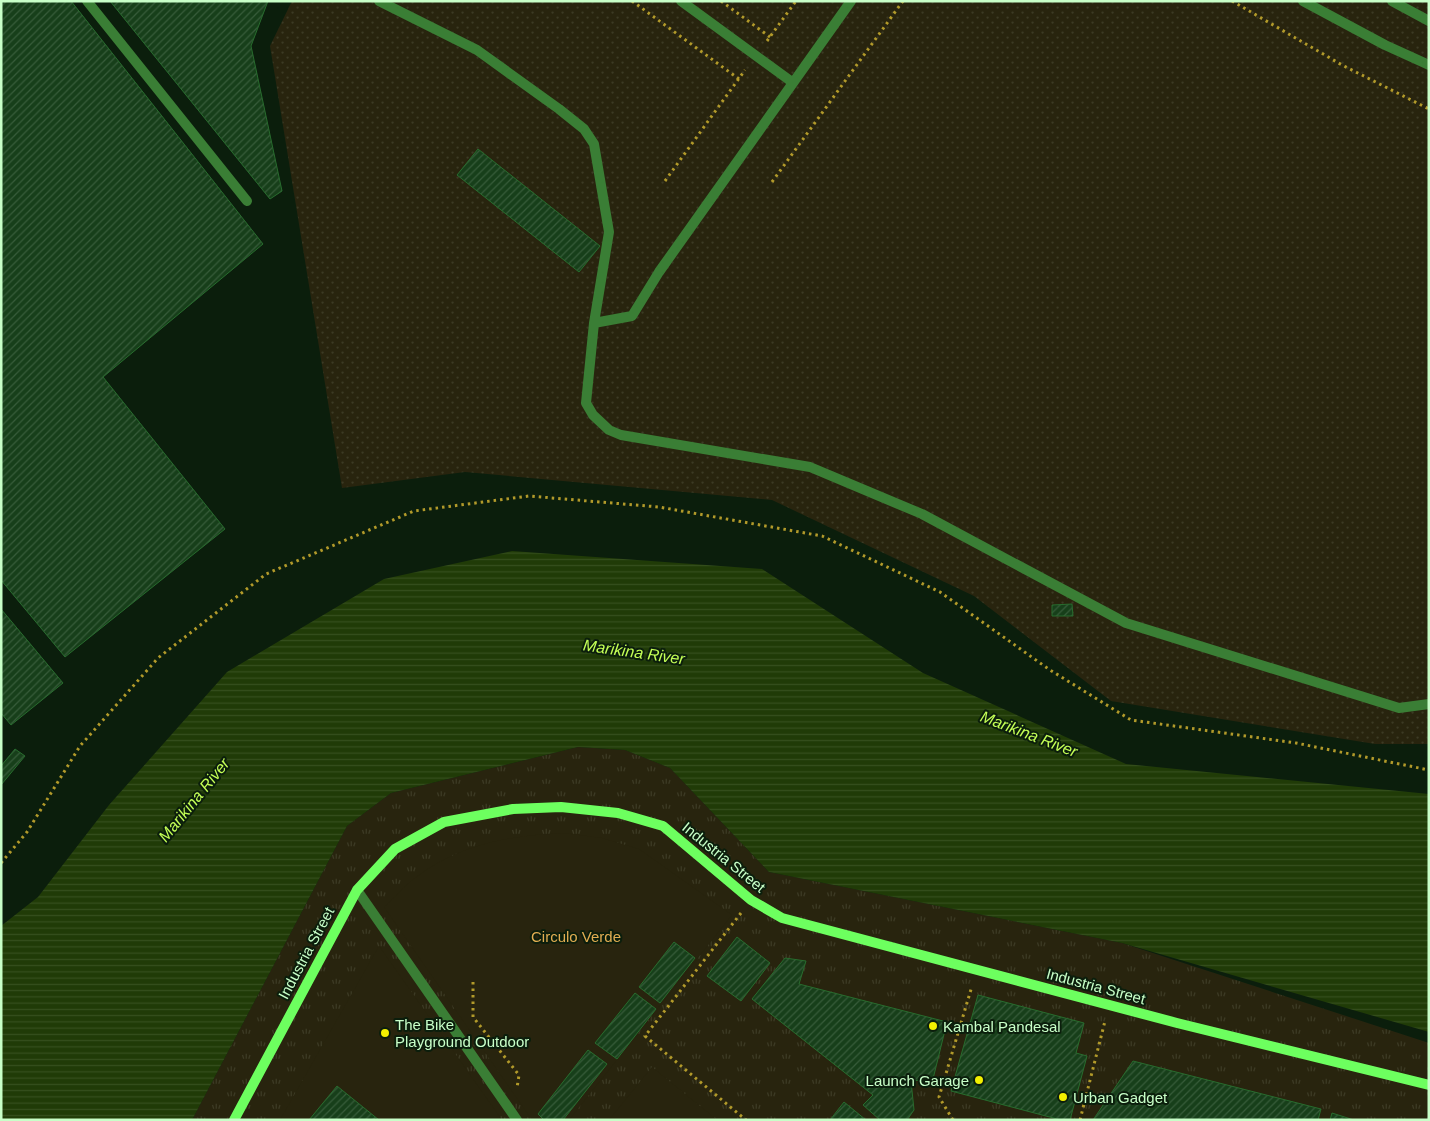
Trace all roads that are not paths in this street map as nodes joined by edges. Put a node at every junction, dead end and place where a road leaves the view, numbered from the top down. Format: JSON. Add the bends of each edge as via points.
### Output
{"nodes":[{"id":1,"x":87,"y":1,"type":"edge"},
{"id":2,"x":379,"y":1,"type":"edge"},
{"id":3,"x":681,"y":1,"type":"edge"},
{"id":4,"x":851,"y":1,"type":"edge"},
{"id":5,"x":1304,"y":1,"type":"edge"},
{"id":6,"x":1392,"y":1,"type":"edge"},
{"id":7,"x":1429,"y":21,"type":"edge"},
{"id":8,"x":1429,"y":65,"type":"edge"},
{"id":9,"x":792,"y":82,"type":"junction"},
{"id":10,"x":247,"y":201,"type":"dead end"},
{"id":11,"x":594,"y":323,"type":"junction"},
{"id":12,"x":1429,"y":704,"type":"edge"},
{"id":13,"x":357,"y":890,"type":"junction"},
{"id":14,"x":1429,"y":1085,"type":"edge"},
{"id":15,"x":516,"y":1117,"type":"edge"},
{"id":16,"x":234,"y":1120,"type":"edge"}],
"edges":[{"from":1,"to":10,"type":"lane"},
{"from":2,"to":11,"type":"lane","via":[[477,50],[559,109],[584,130],[594,144],[609,232]]},
{"from":3,"to":9,"type":"lane"},
{"from":4,"to":9,"type":"lane"},
{"from":5,"to":8,"type":"lane"},
{"from":6,"to":7,"type":"lane"},
{"from":9,"to":11,"type":"lane","via":[[659,272],[632,316]]},
{"from":11,"to":12,"type":"lane","via":[[586,403],[609,430],[621,435],[810,468],[922,514],[1126,623],[1398,708]]},
{"from":13,"to":14,"type":"street","name":"Industria Street","via":[[395,850],[444,822],[513,809],[561,807],[618,813],[663,826],[751,900],[782,918],[1109,1005]]},
{"from":13,"to":15,"type":"lane"},
{"from":13,"to":16,"type":"street","name":"Industria Street"}]}
